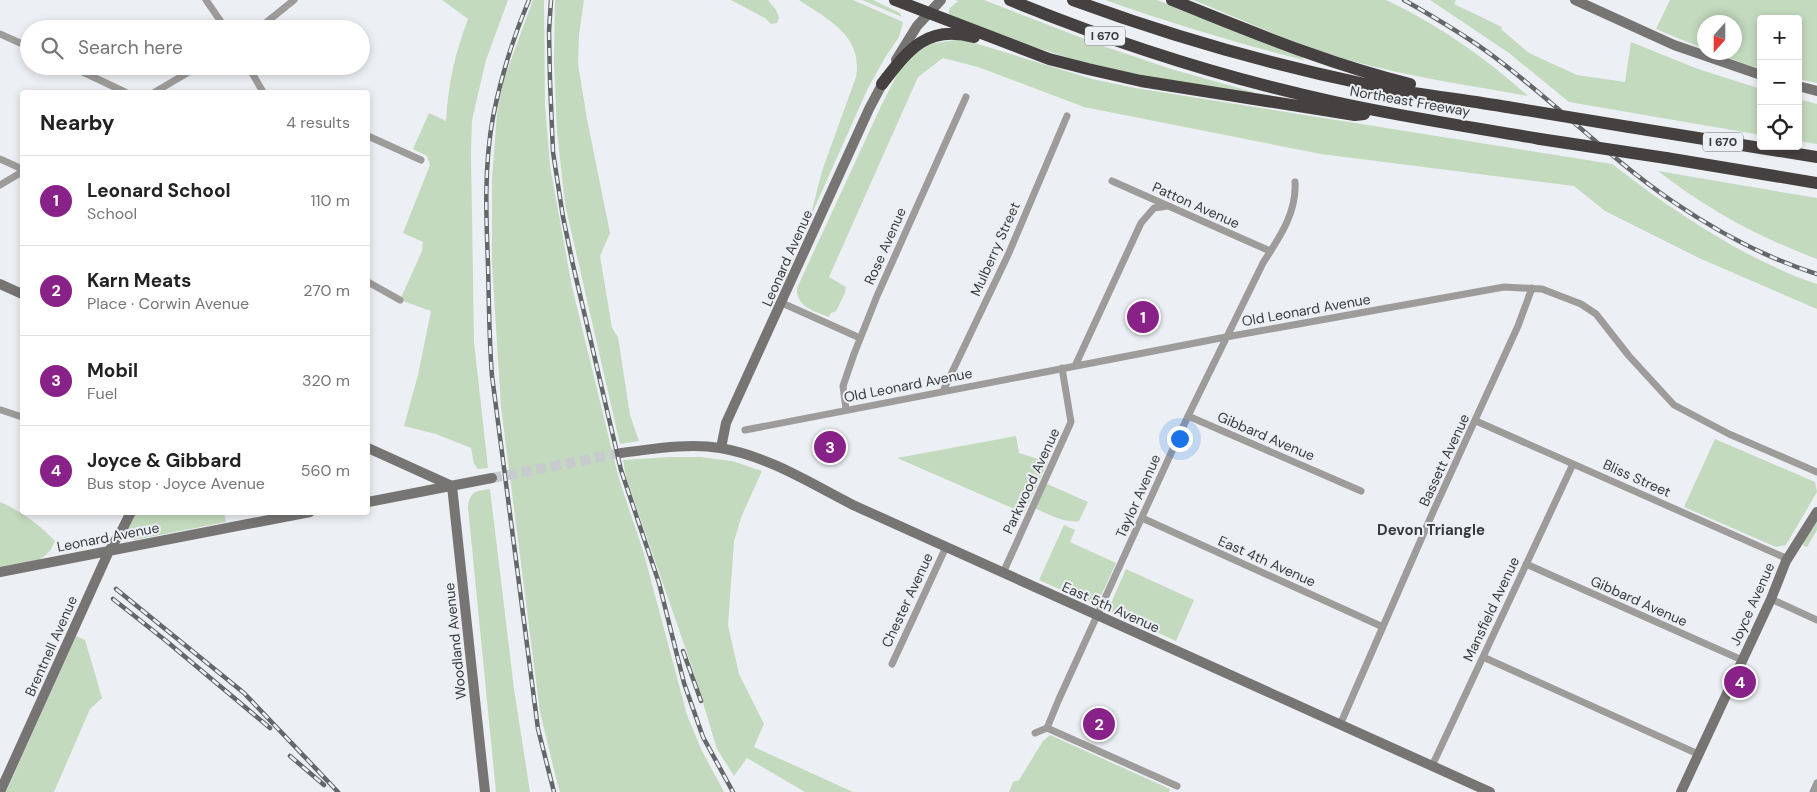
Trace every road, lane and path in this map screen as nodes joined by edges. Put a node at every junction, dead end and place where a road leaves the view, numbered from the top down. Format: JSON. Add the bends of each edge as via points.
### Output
{"nodes":[{"id":1,"x":206,"y":0,"type":"edge"},
{"id":2,"x":294,"y":0,"type":"edge"},
{"id":3,"x":895,"y":0,"type":"edge"},
{"id":4,"x":941,"y":0,"type":"edge"},
{"id":5,"x":1010,"y":0,"type":"edge"},
{"id":6,"x":1072,"y":0,"type":"edge"},
{"id":7,"x":1172,"y":0,"type":"edge"},
{"id":8,"x":1575,"y":0,"type":"edge"},
{"id":9,"x":928,"y":12,"type":"junction"},
{"id":10,"x":220,"y":20,"type":"edge"},
{"id":11,"x":269,"y":20,"type":"edge"},
{"id":12,"x":0,"y":34,"type":"edge"},
{"id":13,"x":20,"y":43,"type":"edge"},
{"id":14,"x":1031,"y":53,"type":"junction"},
{"id":15,"x":1757,"y":74,"type":"edge"},
{"id":16,"x":89,"y":75,"type":"edge"},
{"id":17,"x":184,"y":75,"type":"edge"},
{"id":18,"x":253,"y":75,"type":"edge"},
{"id":19,"x":882,"y":84,"type":"junction"},
{"id":20,"x":1802,"y":87,"type":"edge"},
{"id":21,"x":120,"y":90,"type":"edge"},
{"id":22,"x":158,"y":90,"type":"edge"},
{"id":23,"x":261,"y":90,"type":"edge"},
{"id":24,"x":1817,"y":91,"type":"edge"},
{"id":25,"x":966,"y":97,"type":"dead end"},
{"id":26,"x":1507,"y":107,"type":"junction"},
{"id":27,"x":1387,"y":113,"type":"junction"},
{"id":28,"x":1067,"y":116,"type":"dead end"},
{"id":29,"x":370,"y":137,"type":"edge"},
{"id":30,"x":1817,"y":157,"type":"edge"},
{"id":31,"x":0,"y":159,"type":"edge"},
{"id":32,"x":421,"y":160,"type":"dead end"},
{"id":33,"x":20,"y":169,"type":"edge"},
{"id":34,"x":20,"y":171,"type":"edge"},
{"id":35,"x":1112,"y":180,"type":"dead end"},
{"id":36,"x":1295,"y":182,"type":"dead end"},
{"id":37,"x":1817,"y":183,"type":"edge"},
{"id":38,"x":0,"y":185,"type":"edge"},
{"id":39,"x":1168,"y":206,"type":"junction"},
{"id":40,"x":1270,"y":251,"type":"junction"},
{"id":41,"x":370,"y":283,"type":"edge"},
{"id":42,"x":0,"y":284,"type":"edge"},
{"id":43,"x":1532,"y":288,"type":"junction"},
{"id":44,"x":20,"y":292,"type":"edge"},
{"id":45,"x":400,"y":300,"type":"dead end"},
{"id":46,"x":782,"y":303,"type":"junction"},
{"id":47,"x":1226,"y":337,"type":"junction"},
{"id":48,"x":860,"y":338,"type":"junction"},
{"id":49,"x":1075,"y":366,"type":"junction"},
{"id":50,"x":1062,"y":368,"type":"junction"},
{"id":51,"x":943,"y":392,"type":"junction"},
{"id":52,"x":846,"y":409,"type":"junction"},
{"id":53,"x":1,"y":410,"type":"edge"},
{"id":54,"x":20,"y":415,"type":"edge"},
{"id":55,"x":1188,"y":416,"type":"junction"},
{"id":56,"x":1476,"y":421,"type":"junction"},
{"id":57,"x":745,"y":430,"type":"dead end"},
{"id":58,"x":721,"y":448,"type":"junction"},
{"id":59,"x":370,"y":449,"type":"edge"},
{"id":60,"x":621,"y":453,"type":"tunnel mouth"},
{"id":61,"x":1573,"y":464,"type":"junction"},
{"id":62,"x":1817,"y":472,"type":"edge"},
{"id":63,"x":492,"y":478,"type":"tunnel mouth"},
{"id":64,"x":452,"y":486,"type":"junction"},
{"id":65,"x":1361,"y":491,"type":"dead end"},
{"id":66,"x":370,"y":502,"type":"edge"},
{"id":67,"x":1817,"y":512,"type":"edge"},
{"id":68,"x":130,"y":515,"type":"edge"},
{"id":69,"x":295,"y":515,"type":"edge"},
{"id":70,"x":1142,"y":518,"type":"junction"},
{"id":71,"x":946,"y":547,"type":"junction"},
{"id":72,"x":109,"y":551,"type":"junction"},
{"id":73,"x":1788,"y":558,"type":"junction"},
{"id":74,"x":1526,"y":564,"type":"junction"},
{"id":75,"x":0,"y":572,"type":"edge"},
{"id":76,"x":1003,"y":573,"type":"junction"},
{"id":77,"x":1771,"y":599,"type":"junction"},
{"id":78,"x":1097,"y":616,"type":"junction"},
{"id":79,"x":1817,"y":620,"type":"edge"},
{"id":80,"x":1383,"y":627,"type":"junction"},
{"id":81,"x":1483,"y":657,"type":"junction"},
{"id":82,"x":1742,"y":660,"type":"junction"},
{"id":83,"x":892,"y":664,"type":"dead end"},
{"id":84,"x":1340,"y":725,"type":"junction"},
{"id":85,"x":1047,"y":728,"type":"junction"},
{"id":86,"x":1035,"y":733,"type":"dead end"},
{"id":87,"x":1698,"y":754,"type":"junction"},
{"id":88,"x":1432,"y":766,"type":"junction"},
{"id":89,"x":1817,"y":783,"type":"edge"},
{"id":90,"x":1177,"y":786,"type":"dead end"},
{"id":91,"x":0,"y":792,"type":"edge"},
{"id":92,"x":485,"y":792,"type":"edge"},
{"id":93,"x":1490,"y":792,"type":"edge"},
{"id":94,"x":1681,"y":792,"type":"edge"},
{"id":95,"x":1813,"y":792,"type":"edge"}],
"edges":[{"from":1,"to":10,"type":"street"},
{"from":2,"to":11,"type":"street"},
{"from":3,"to":9,"type":"highway"},
{"from":4,"to":9,"type":"main road","name":"Leonard Avenue"},
{"from":5,"to":27,"type":"highway","name":"Northeast Freeway","number":"I 670","via":[[1195,66],[1265,86]]},
{"from":6,"to":26,"type":"highway","name":"Northeast Freeway","number":"I 670","via":[[1170,34],[1288,67],[1367,84]]},
{"from":7,"to":26,"type":"highway","via":[[1336,63]]},
{"from":8,"to":15,"type":"main road","via":[[1674,45]]},
{"from":9,"to":14,"type":"highway"},
{"from":9,"to":19,"type":"main road","name":"Leonard Avenue"},
{"from":12,"to":13,"type":"street"},
{"from":14,"to":19,"type":"highway","via":[[964,34],[938,35],[912,48]]},
{"from":14,"to":27,"type":"highway","via":[[1141,81],[1355,115]]},
{"from":16,"to":21,"type":"street"},
{"from":17,"to":22,"type":"street"},
{"from":18,"to":23,"type":"street"},
{"from":19,"to":46,"type":"main road","name":"Leonard Avenue"},
{"from":20,"to":24,"type":"main road"},
{"from":25,"to":48,"type":"street","name":"Rose Avenue"},
{"from":26,"to":30,"type":"highway","name":"Northeast Freeway","number":"I 670","bridge":true},
{"from":27,"to":37,"type":"highway","name":"Northeast Freeway","number":"I 670","bridge":true},
{"from":28,"to":51,"type":"street","name":"Mulberry Street","via":[[1008,255]]},
{"from":29,"to":32,"type":"street"},
{"from":31,"to":33,"type":"street"},
{"from":34,"to":38,"type":"street"},
{"from":35,"to":39,"type":"street","name":"Patton Avenue"},
{"from":36,"to":40,"type":"street","name":"Taylor Avenue","via":[[1296,197],[1292,210]]},
{"from":39,"to":40,"type":"street","name":"Patton Avenue"},
{"from":39,"to":49,"type":"street","via":[[1154,208],[1141,222]]},
{"from":40,"to":47,"type":"street","name":"Taylor Avenue"},
{"from":41,"to":45,"type":"street"},
{"from":42,"to":44,"type":"main road"},
{"from":43,"to":47,"type":"street","name":"Old Leonard Avenue","via":[[1504,286]]},
{"from":43,"to":56,"type":"street","name":"Bassett Avenue"},
{"from":43,"to":62,"type":"street","name":"Old Leonard Avenue","via":[[1552,291],[1596,314],[1674,405],[1729,434]]},
{"from":46,"to":48,"type":"street"},
{"from":46,"to":58,"type":"main road","name":"Leonard Avenue","via":[[726,423]]},
{"from":47,"to":49,"type":"street","name":"Old Leonard Avenue"},
{"from":47,"to":55,"type":"street","name":"Taylor Avenue"},
{"from":48,"to":52,"type":"street","name":"Rose Avenue","via":[[843,386]]},
{"from":49,"to":50,"type":"street","name":"Old Leonard Avenue"},
{"from":50,"to":51,"type":"street","name":"Old Leonard Avenue"},
{"from":50,"to":76,"type":"street","name":"Parkwood Avenue","via":[[1071,422]]},
{"from":51,"to":52,"type":"street","name":"Old Leonard Avenue"},
{"from":52,"to":57,"type":"street","name":"Old Leonard Avenue"},
{"from":53,"to":54,"type":"street"},
{"from":55,"to":65,"type":"street","name":"Gibbard Avenue"},
{"from":55,"to":70,"type":"street","name":"Taylor Avenue"},
{"from":56,"to":61,"type":"street","name":"Bliss Street"},
{"from":56,"to":80,"type":"street","name":"Bassett Avenue"},
{"from":58,"to":60,"type":"main road","via":[[687,446]]},
{"from":58,"to":71,"type":"main road","name":"East 5th Avenue","via":[[785,469],[853,506]]},
{"from":59,"to":64,"type":"main road"},
{"from":61,"to":73,"type":"street","name":"Bliss Street"},
{"from":61,"to":74,"type":"street","name":"Mansfield Avenue"},
{"from":63,"to":64,"type":"main road"},
{"from":64,"to":66,"type":"main road"},
{"from":64,"to":92,"type":"main road","name":"Woodland Avenue"},
{"from":67,"to":73,"type":"main road","name":"Joyce Avenue"},
{"from":68,"to":72,"type":"main road","name":"Brentnell Avenue"},
{"from":69,"to":72,"type":"main road","name":"Leonard Avenue"},
{"from":70,"to":78,"type":"street","name":"Taylor Avenue"},
{"from":70,"to":80,"type":"street","name":"East 4th Avenue"},
{"from":71,"to":76,"type":"main road","name":"East 5th Avenue"},
{"from":71,"to":83,"type":"street","name":"Chester Avenue"},
{"from":72,"to":75,"type":"main road","name":"Leonard Avenue"},
{"from":72,"to":91,"type":"main road","name":"Brentnell Avenue"},
{"from":73,"to":77,"type":"main road","name":"Joyce Avenue"},
{"from":74,"to":81,"type":"street","name":"Mansfield Avenue"},
{"from":74,"to":82,"type":"street","name":"Gibbard Avenue"},
{"from":76,"to":78,"type":"main road","name":"East 5th Avenue"},
{"from":77,"to":79,"type":"street"},
{"from":77,"to":82,"type":"main road","name":"Joyce Avenue"},
{"from":78,"to":84,"type":"main road","name":"East 5th Avenue"},
{"from":78,"to":85,"type":"street","name":"Taylor Avenue"},
{"from":80,"to":84,"type":"street","name":"Bassett Avenue"},
{"from":81,"to":87,"type":"street"},
{"from":81,"to":88,"type":"street","name":"Mansfield Avenue"},
{"from":82,"to":87,"type":"main road","name":"Joyce Avenue"},
{"from":84,"to":88,"type":"main road","name":"East 5th Avenue"},
{"from":85,"to":86,"type":"street"},
{"from":85,"to":90,"type":"street"},
{"from":87,"to":94,"type":"main road","name":"Joyce Avenue"},
{"from":88,"to":93,"type":"main road","name":"East 5th Avenue"},
{"from":89,"to":95,"type":"street"}]}
